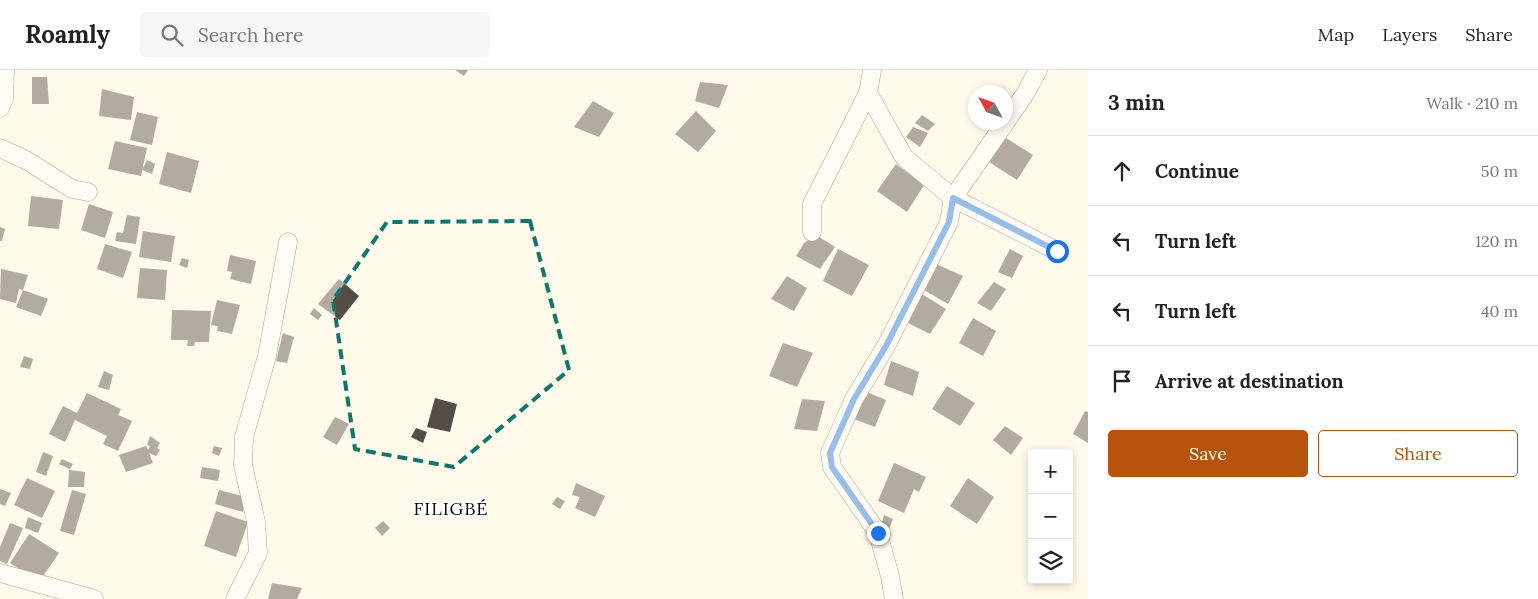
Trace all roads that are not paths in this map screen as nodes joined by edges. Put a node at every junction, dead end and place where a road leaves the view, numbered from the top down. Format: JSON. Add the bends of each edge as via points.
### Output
{"nodes":[{"id":1,"x":5,"y":70,"type":"edge"},
{"id":2,"x":872,"y":70,"type":"edge"},
{"id":3,"x":1038,"y":70,"type":"edge"},
{"id":4,"x":868,"y":93,"type":"junction"},
{"id":5,"x":0,"y":108,"type":"edge"},
{"id":6,"x":0,"y":148,"type":"edge"},
{"id":7,"x":88,"y":192,"type":"dead end"},
{"id":8,"x":953,"y":198,"type":"junction"},
{"id":9,"x":812,"y":232,"type":"dead end"},
{"id":10,"x":288,"y":242,"type":"dead end"},
{"id":11,"x":1057,"y":251,"type":"dead end"},
{"id":12,"x":3,"y":578,"type":"edge"},
{"id":13,"x":94,"y":599,"type":"edge"},
{"id":14,"x":235,"y":599,"type":"edge"},
{"id":15,"x":894,"y":599,"type":"edge"}],
"edges":[{"from":1,"to":5,"type":"street","via":[[4,99]]},
{"from":2,"to":4,"type":"street"},
{"from":3,"to":8,"type":"street","via":[[1026,94]]},
{"from":4,"to":8,"type":"street","via":[[904,157]]},
{"from":4,"to":9,"type":"street","via":[[812,204]]},
{"from":6,"to":7,"type":"street","via":[[72,189]]},
{"from":8,"to":11,"type":"street"},
{"from":8,"to":15,"type":"street","via":[[949,222],[886,346],[854,399],[830,453],[832,467],[878,533]]},
{"from":10,"to":14,"type":"street","via":[[267,356],[244,437],[243,465],[256,522],[258,553]]},
{"from":12,"to":13,"type":"street"}]}
